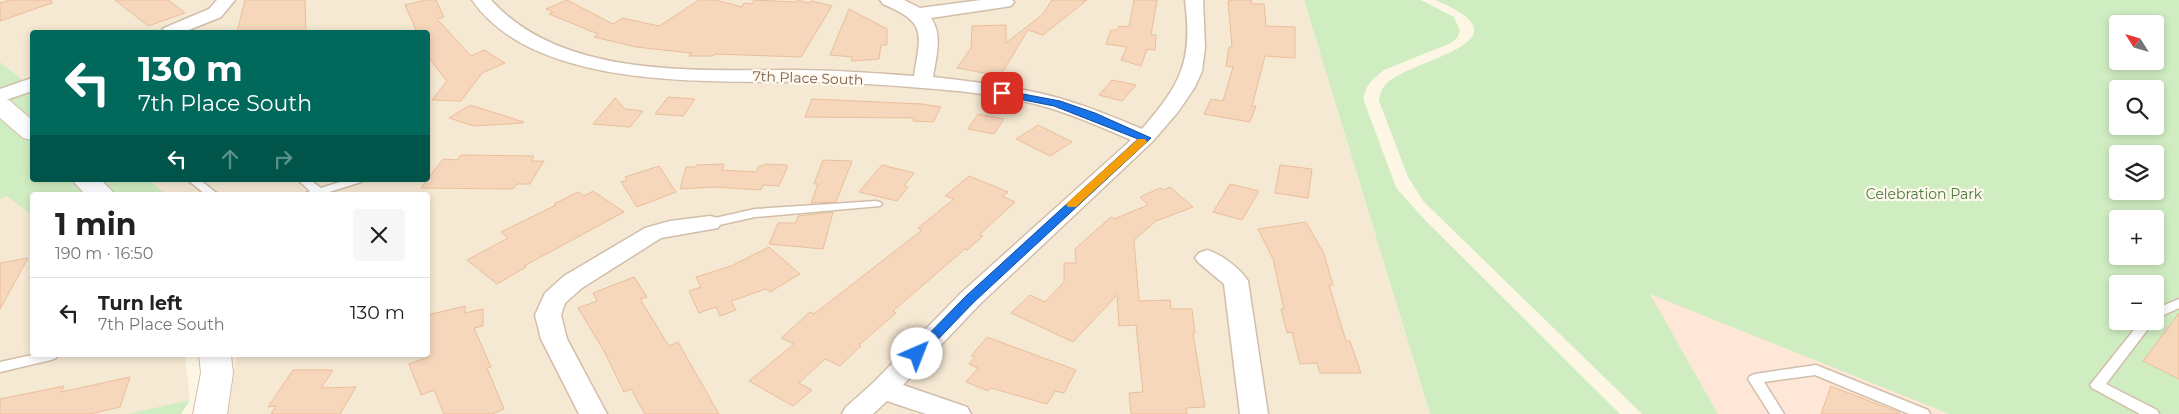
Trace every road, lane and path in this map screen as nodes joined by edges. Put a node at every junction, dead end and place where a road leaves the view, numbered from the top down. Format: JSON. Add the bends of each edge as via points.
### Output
{"nodes":[{"id":1,"x":226,"y":0,"type":"edge"},
{"id":2,"x":481,"y":0,"type":"edge"},
{"id":3,"x":889,"y":0,"type":"edge"},
{"id":4,"x":1194,"y":0,"type":"edge"},
{"id":5,"x":1006,"y":2,"type":"dead end"},
{"id":6,"x":920,"y":14,"type":"junction"},
{"id":7,"x":175,"y":30,"type":"edge"},
{"id":8,"x":923,"y":82,"type":"junction"},
{"id":9,"x":30,"y":85,"type":"edge"},
{"id":10,"x":0,"y":96,"type":"edge"},
{"id":11,"x":0,"y":105,"type":"edge"},
{"id":12,"x":30,"y":132,"type":"edge"},
{"id":13,"x":1145,"y":138,"type":"junction"},
{"id":14,"x":87,"y":182,"type":"edge"},
{"id":15,"x":196,"y":182,"type":"edge"},
{"id":16,"x":305,"y":182,"type":"edge"},
{"id":17,"x":350,"y":182,"type":"edge"},
{"id":18,"x":99,"y":192,"type":"edge"},
{"id":19,"x":209,"y":192,"type":"edge"},
{"id":20,"x":312,"y":192,"type":"edge"},
{"id":21,"x":316,"y":192,"type":"edge"},
{"id":22,"x":876,"y":204,"type":"dead end"},
{"id":23,"x":710,"y":223,"type":"joint"},
{"id":24,"x":1207,"y":258,"type":"dead end"},
{"id":25,"x":2179,"y":303,"type":"edge"},
{"id":26,"x":2164,"y":309,"type":"edge"},
{"id":27,"x":2141,"y":330,"type":"edge"},
{"id":28,"x":42,"y":357,"type":"edge"},
{"id":29,"x":215,"y":357,"type":"edge"},
{"id":30,"x":0,"y":367,"type":"edge"},
{"id":31,"x":883,"y":390,"type":"junction"},
{"id":32,"x":210,"y":413,"type":"edge"},
{"id":33,"x":592,"y":414,"type":"edge"},
{"id":34,"x":856,"y":414,"type":"edge"},
{"id":35,"x":957,"y":414,"type":"edge"},
{"id":36,"x":1254,"y":414,"type":"edge"},
{"id":37,"x":1777,"y":414,"type":"edge"},
{"id":38,"x":1923,"y":414,"type":"edge"},
{"id":39,"x":2152,"y":414,"type":"edge"}],
"edges":[{"from":1,"to":7,"type":"street","via":[[215,13]]},
{"from":2,"to":8,"type":"street","name":"7th Place South","via":[[499,21],[517,33],[542,45],[615,66],[669,74]]},
{"from":3,"to":6,"type":"street"},
{"from":4,"to":13,"type":"street","via":[[1196,47],[1192,70],[1171,108]]},
{"from":5,"to":6,"type":"street"},
{"from":6,"to":8,"type":"street","via":[[929,30]]},
{"from":8,"to":13,"type":"street","name":"7th Place South","via":[[1056,104]]},
{"from":9,"to":10,"type":"street"},
{"from":11,"to":12,"type":"street"},
{"from":13,"to":31,"type":"street","via":[[970,299]]},
{"from":14,"to":18,"type":"street"},
{"from":15,"to":19,"type":"lane"},
{"from":16,"to":20,"type":"lane"},
{"from":17,"to":21,"type":"lane"},
{"from":22,"to":23,"type":"lane","via":[[755,213]]},
{"from":23,"to":33,"type":"street","via":[[653,233],[573,282],[554,299],[548,315],[554,339]]},
{"from":24,"to":36,"type":"street","via":[[1236,281]]},
{"from":25,"to":26,"type":"lane"},
{"from":27,"to":39,"type":"lane","via":[[2097,385]]},
{"from":28,"to":30,"type":"lane"},
{"from":29,"to":32,"type":"street","via":[[217,373]]},
{"from":31,"to":34,"type":"street"},
{"from":31,"to":35,"type":"street"},
{"from":37,"to":38,"type":"lane","via":[[1755,379],[1816,370]]}]}
